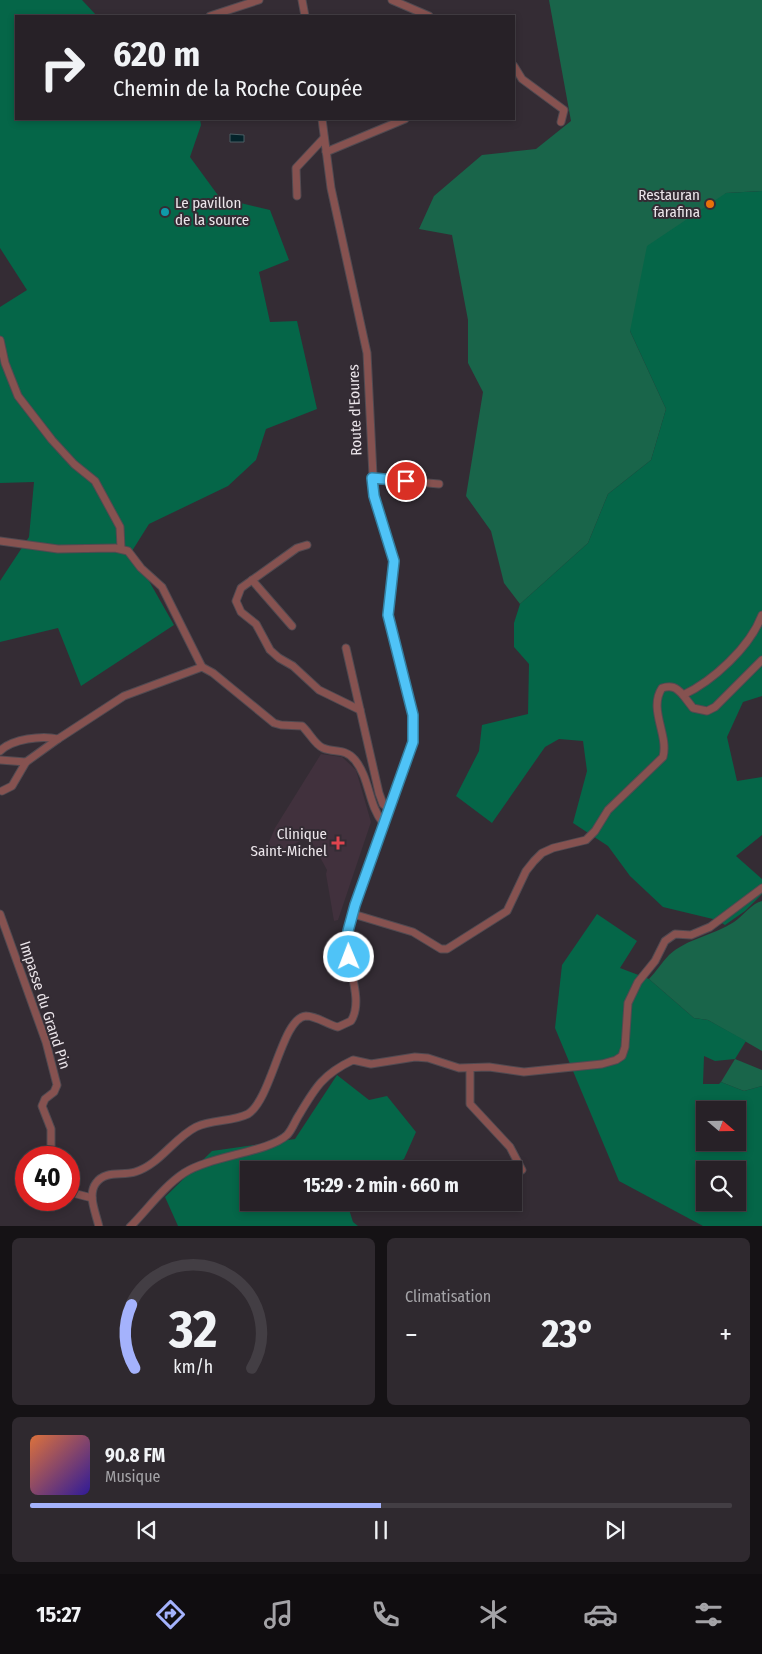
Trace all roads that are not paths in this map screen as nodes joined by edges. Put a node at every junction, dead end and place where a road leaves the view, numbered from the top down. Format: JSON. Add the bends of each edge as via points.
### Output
{"nodes":[{"id":1,"x":258,"y":0,"type":"edge"},
{"id":2,"x":392,"y":0,"type":"edge"},
{"id":3,"x":305,"y":1,"type":"edge"},
{"id":4,"x":213,"y":15,"type":"edge"},
{"id":5,"x":305,"y":15,"type":"edge"},
{"id":6,"x":427,"y":15,"type":"edge"},
{"id":7,"x":515,"y":67,"type":"edge"},
{"id":8,"x":322,"y":120,"type":"edge"},
{"id":9,"x":403,"y":120,"type":"edge"},
{"id":10,"x":561,"y":122,"type":"dead end"},
{"id":11,"x":324,"y":138,"type":"junction"},
{"id":12,"x":326,"y":152,"type":"junction"},
{"id":13,"x":297,"y":196,"type":"dead end"},
{"id":14,"x":0,"y":340,"type":"edge"},
{"id":15,"x":372,"y":478,"type":"junction"},
{"id":16,"x":439,"y":484,"type":"dead end"},
{"id":17,"x":0,"y":541,"type":"edge"},
{"id":18,"x":307,"y":545,"type":"dead end"},
{"id":19,"x":121,"y":548,"type":"junction"},
{"id":20,"x":252,"y":580,"type":"junction"},
{"id":21,"x":762,"y":615,"type":"edge"},
{"id":22,"x":292,"y":626,"type":"dead end"},
{"id":23,"x":346,"y":648,"type":"dead end"},
{"id":24,"x":762,"y":660,"type":"edge"},
{"id":25,"x":202,"y":667,"type":"junction"},
{"id":26,"x":682,"y":695,"type":"junction"},
{"id":27,"x":360,"y":710,"type":"junction"},
{"id":28,"x":58,"y":739,"type":"junction"},
{"id":29,"x":0,"y":751,"type":"edge"},
{"id":30,"x":0,"y":760,"type":"edge"},
{"id":31,"x":26,"y":762,"type":"junction"},
{"id":32,"x":2,"y":791,"type":"dead end"},
{"id":33,"x":379,"y":793,"type":"junction"},
{"id":34,"x":393,"y":798,"type":"junction"},
{"id":35,"x":389,"y":809,"type":"junction"},
{"id":36,"x":383,"y":823,"type":"junction"},
{"id":37,"x":762,"y":888,"type":"edge"},
{"id":38,"x":0,"y":914,"type":"edge"},
{"id":39,"x":353,"y":914,"type":"junction"},
{"id":40,"x":470,"y":1069,"type":"junction"},
{"id":41,"x":51,"y":1146,"type":"edge"},
{"id":42,"x":517,"y":1161,"type":"edge"},
{"id":43,"x":80,"y":1195,"type":"edge"},
{"id":44,"x":92,"y":1198,"type":"junction"},
{"id":45,"x":99,"y":1226,"type":"edge"},
{"id":46,"x":130,"y":1226,"type":"edge"}],
"edges":[{"from":1,"to":4,"type":"street"},
{"from":2,"to":6,"type":"street"},
{"from":3,"to":5,"type":"street"},
{"from":7,"to":10,"type":"street","via":[[528,83],[564,110]]},
{"from":8,"to":11,"type":"street","name":"Route d'Eoures"},
{"from":9,"to":12,"type":"street"},
{"from":11,"to":12,"type":"street","name":"Route d'Eoures"},
{"from":11,"to":13,"type":"street","via":[[296,168]]},
{"from":12,"to":15,"type":"street","name":"Route d'Eoures","via":[[366,353]]},
{"from":14,"to":19,"type":"street","via":[[7,370],[18,396],[74,464],[95,480],[120,527]]},
{"from":15,"to":16,"type":"street"},
{"from":15,"to":34,"type":"street","name":"Route d'Eoures","via":[[374,496],[394,561],[388,615],[414,728],[409,756]]},
{"from":17,"to":19,"type":"street","via":[[58,549]]},
{"from":18,"to":20,"type":"street","via":[[297,548]]},
{"from":19,"to":25,"type":"street","via":[[128,551],[162,587]]},
{"from":20,"to":22,"type":"street"},
{"from":20,"to":27,"type":"street","via":[[241,588],[236,601],[241,612],[262,632],[270,650],[319,690]]},
{"from":21,"to":26,"type":"street","via":[[750,639],[740,650],[702,686]]},
{"from":23,"to":27,"type":"street"},
{"from":24,"to":26,"type":"street","via":[[715,707],[707,711],[692,708]]},
{"from":25,"to":28,"type":"street","via":[[124,696]]},
{"from":25,"to":36,"type":"street","via":[[213,672],[274,723],[302,726],[325,749],[346,752],[355,760],[366,780],[375,812]]},
{"from":26,"to":39,"type":"street","via":[[669,686],[658,694],[664,753],[658,765],[621,796],[586,840],[542,853],[526,871],[507,911],[455,946],[441,948],[413,932]]},
{"from":27,"to":33,"type":"street"},
{"from":28,"to":29,"type":"street","via":[[28,740]]},
{"from":28,"to":31,"type":"street"},
{"from":30,"to":31,"type":"street"},
{"from":31,"to":32,"type":"street","via":[[12,786]]},
{"from":33,"to":34,"type":"street"},
{"from":33,"to":35,"type":"street"},
{"from":34,"to":35,"type":"street","name":"Route d'Eoures"},
{"from":35,"to":36,"type":"street","name":"Route d'Eoures"},
{"from":36,"to":39,"type":"street","name":"Route d'Eoures"},
{"from":37,"to":40,"type":"street","via":[[710,927],[690,935],[675,934],[665,941],[628,1002],[625,1047],[622,1056],[616,1060],[524,1072],[489,1067]]},
{"from":38,"to":41,"type":"street","name":"Impasse du Grand Pin","via":[[46,1042],[57,1085],[42,1106],[51,1129]]},
{"from":39,"to":44,"type":"street","name":"Route d'Eoures","via":[[347,944],[356,1008],[351,1021],[338,1027],[312,1017],[298,1018],[255,1108],[236,1118],[196,1128],[135,1172],[103,1177],[96,1183]]},
{"from":40,"to":42,"type":"street","via":[[470,1104],[510,1147]]},
{"from":40,"to":46,"type":"street","via":[[422,1057],[371,1064],[353,1060],[325,1076],[311,1092],[287,1134],[276,1142],[185,1173],[152,1201]]},
{"from":43,"to":44,"type":"street"},
{"from":44,"to":45,"type":"street"}]}
